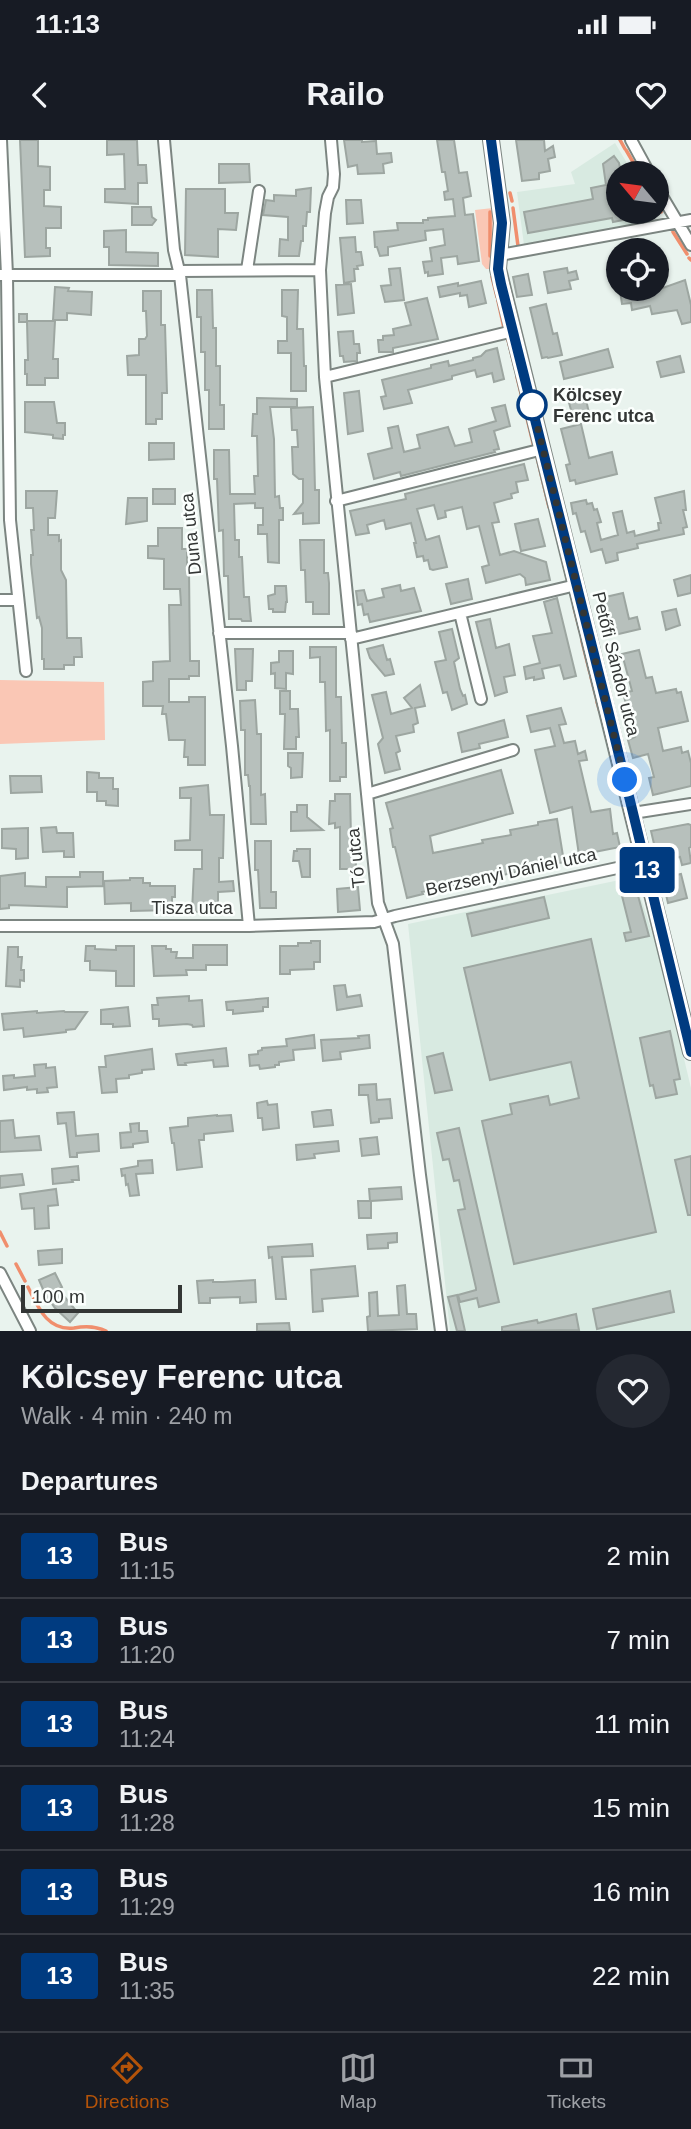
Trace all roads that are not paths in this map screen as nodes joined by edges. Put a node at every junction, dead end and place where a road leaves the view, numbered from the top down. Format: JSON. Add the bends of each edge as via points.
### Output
{"nodes":[{"id":1,"x":1,"y":140,"type":"edge"},
{"id":2,"x":164,"y":140,"type":"edge"},
{"id":3,"x":331,"y":140,"type":"edge"},
{"id":4,"x":491,"y":140,"type":"edge"},
{"id":5,"x":631,"y":140,"type":"edge"},
{"id":6,"x":642,"y":161,"type":"edge"},
{"id":7,"x":259,"y":191,"type":"dead end"},
{"id":8,"x":669,"y":209,"type":"edge"},
{"id":9,"x":691,"y":220,"type":"edge"},
{"id":10,"x":677,"y":223,"type":"junction"},
{"id":11,"x":691,"y":245,"type":"edge"},
{"id":12,"x":500,"y":255,"type":"junction"},
{"id":13,"x":247,"y":270,"type":"junction"},
{"id":14,"x":320,"y":270,"type":"junction"},
{"id":15,"x":179,"y":273,"type":"junction"},
{"id":16,"x":4,"y":275,"type":"edge"},
{"id":17,"x":513,"y":331,"type":"junction"},
{"id":18,"x":325,"y":377,"type":"junction"},
{"id":19,"x":543,"y":449,"type":"junction"},
{"id":20,"x":4,"y":481,"type":"edge"},
{"id":21,"x":336,"y":501,"type":"junction"},
{"id":22,"x":576,"y":585,"type":"junction"},
{"id":23,"x":0,"y":600,"type":"edge"},
{"id":24,"x":18,"y":600,"type":"junction"},
{"id":25,"x":460,"y":613,"type":"junction"},
{"id":26,"x":219,"y":634,"type":"junction"},
{"id":27,"x":351,"y":636,"type":"junction"},
{"id":28,"x":26,"y":671,"type":"dead end"},
{"id":29,"x":481,"y":699,"type":"dead end"},
{"id":30,"x":513,"y":750,"type":"dead end"},
{"id":31,"x":367,"y":794,"type":"junction"},
{"id":32,"x":691,"y":804,"type":"edge"},
{"id":33,"x":632,"y":813,"type":"junction"},
{"id":34,"x":645,"y":862,"type":"junction"},
{"id":35,"x":384,"y":919,"type":"junction"},
{"id":36,"x":0,"y":926,"type":"edge"},
{"id":37,"x":249,"y":926,"type":"junction"},
{"id":38,"x":691,"y":1052,"type":"edge"},
{"id":39,"x":0,"y":1273,"type":"edge"},
{"id":40,"x":30,"y":1331,"type":"edge"},
{"id":41,"x":441,"y":1331,"type":"edge"}],
"edges":[{"from":1,"to":16,"type":"street"},
{"from":2,"to":15,"type":"street","name":"Duna utca"},
{"from":3,"to":14,"type":"street","name":"Tó utca","via":[[334,174]]},
{"from":4,"to":12,"type":"street","name":"Petőfi Sándor utca","via":[[502,223]]},
{"from":5,"to":6,"type":"street"},
{"from":7,"to":13,"type":"street"},
{"from":8,"to":10,"type":"street"},
{"from":9,"to":10,"type":"street"},
{"from":10,"to":11,"type":"street"},
{"from":10,"to":12,"type":"street"},
{"from":12,"to":17,"type":"street","name":"Petőfi Sándor utca","via":[[498,269]]},
{"from":13,"to":14,"type":"street"},
{"from":13,"to":15,"type":"street"},
{"from":14,"to":18,"type":"street","name":"Tó utca"},
{"from":15,"to":16,"type":"street"},
{"from":15,"to":26,"type":"street","name":"Duna utca"},
{"from":16,"to":20,"type":"street"},
{"from":17,"to":18,"type":"street"},
{"from":17,"to":19,"type":"street","name":"Petőfi Sándor utca"},
{"from":18,"to":21,"type":"street","name":"Tó utca"},
{"from":19,"to":21,"type":"street"},
{"from":19,"to":22,"type":"street","name":"Petőfi Sándor utca"},
{"from":20,"to":24,"type":"street"},
{"from":21,"to":27,"type":"street","name":"Tó utca"},
{"from":22,"to":25,"type":"street"},
{"from":22,"to":33,"type":"street","name":"Petőfi Sándor utca"},
{"from":23,"to":24,"type":"street"},
{"from":24,"to":28,"type":"street"},
{"from":25,"to":27,"type":"street"},
{"from":25,"to":29,"type":"street"},
{"from":26,"to":27,"type":"street"},
{"from":26,"to":37,"type":"street","name":"Duna utca"},
{"from":27,"to":31,"type":"street","name":"Tó utca"},
{"from":30,"to":31,"type":"street"},
{"from":31,"to":35,"type":"street","name":"Tó utca","via":[[378,903]]},
{"from":32,"to":33,"type":"street"},
{"from":33,"to":34,"type":"street","name":"Petőfi Sándor utca"},
{"from":34,"to":35,"type":"street","name":"Berzsenyi Dániel utca"},
{"from":34,"to":38,"type":"street","name":"Petőfi Sándor utca"},
{"from":35,"to":37,"type":"street","name":"Tisza utca"},
{"from":35,"to":41,"type":"street","name":"Tó utca","via":[[393,944]]},
{"from":36,"to":37,"type":"street","name":"Tisza utca"},
{"from":39,"to":40,"type":"street"}]}
